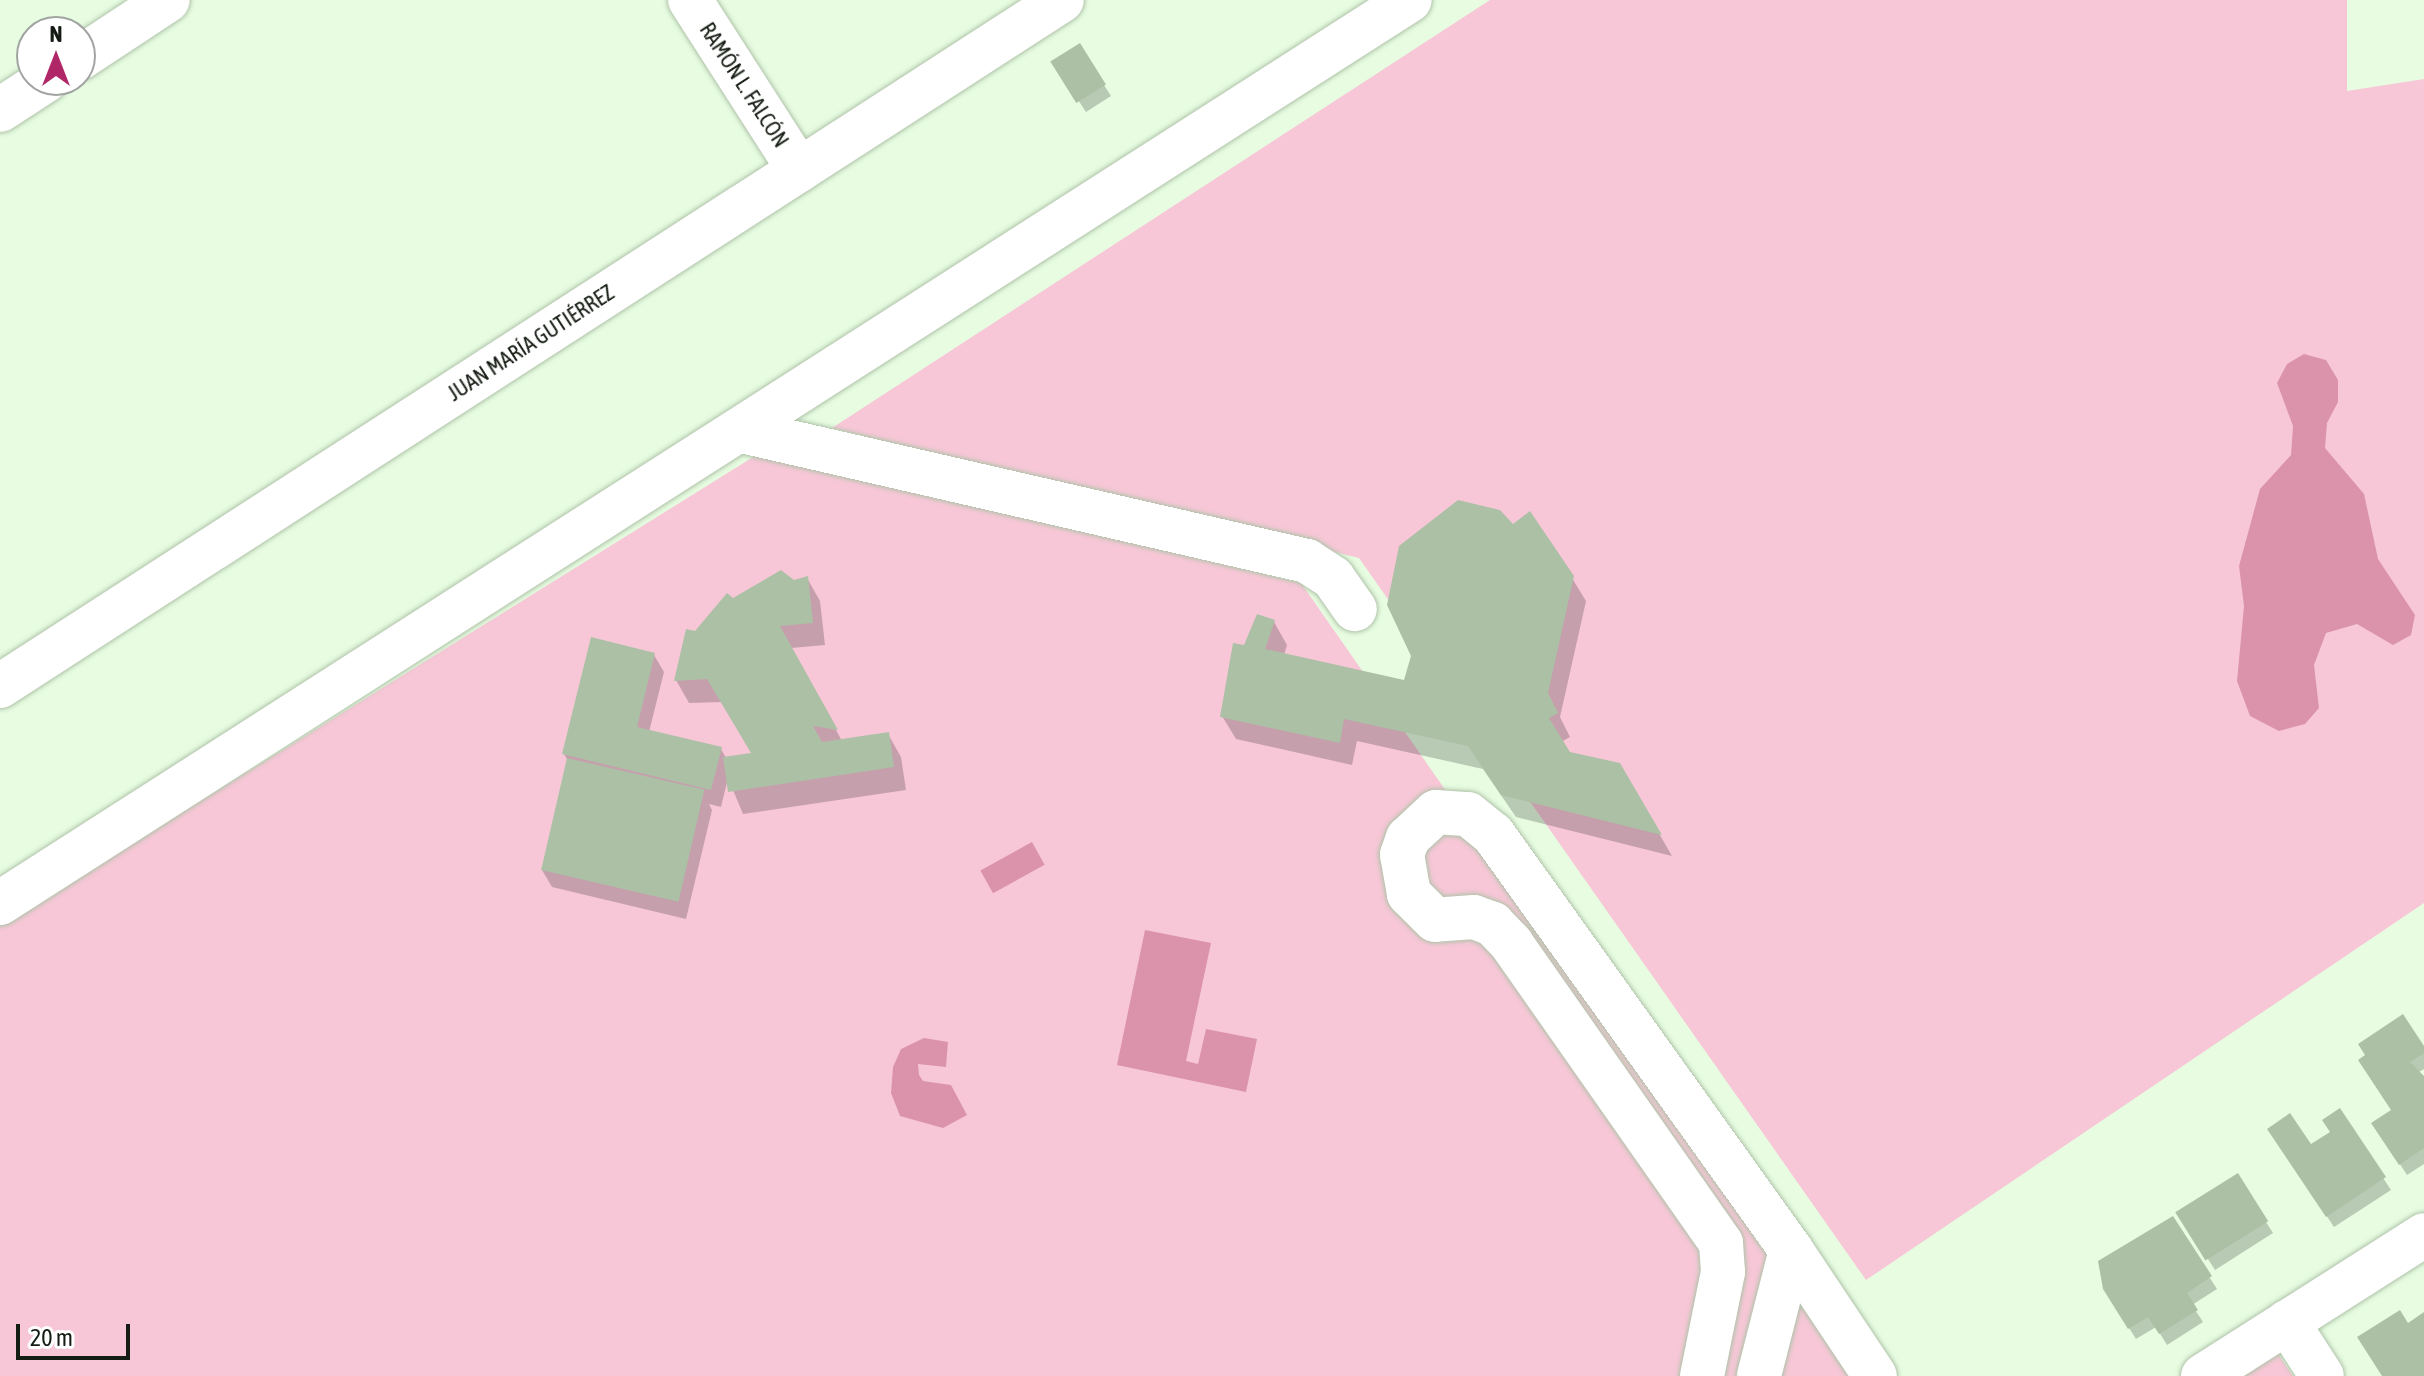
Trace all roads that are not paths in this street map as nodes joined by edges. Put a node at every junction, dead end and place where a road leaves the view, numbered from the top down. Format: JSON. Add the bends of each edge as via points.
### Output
{"nodes":[{"id":1,"x":168,"y":0,"type":"edge"},
{"id":2,"x":690,"y":0,"type":"edge"},
{"id":3,"x":1062,"y":0,"type":"edge"},
{"id":4,"x":1410,"y":0,"type":"edge"},
{"id":5,"x":96,"y":47,"type":"edge"},
{"id":6,"x":21,"y":96,"type":"edge"},
{"id":7,"x":0,"y":110,"type":"edge"},
{"id":8,"x":799,"y":170,"type":"junction"},
{"id":9,"x":742,"y":431,"type":"junction"},
{"id":10,"x":1355,"y":609,"type":"dead end"},
{"id":11,"x":4,"y":675,"type":"edge"},
{"id":12,"x":0,"y":903,"type":"edge"},
{"id":13,"x":2424,"y":1235,"type":"edge"},
{"id":14,"x":1791,"y":1250,"type":"junction"},
{"id":15,"x":2287,"y":1322,"type":"junction"},
{"id":16,"x":1702,"y":1376,"type":"edge"},
{"id":17,"x":1759,"y":1376,"type":"edge"},
{"id":18,"x":1875,"y":1376,"type":"edge"},
{"id":19,"x":2203,"y":1376,"type":"edge"},
{"id":20,"x":2322,"y":1376,"type":"edge"}],
"edges":[{"from":1,"to":5,"type":"street"},
{"from":2,"to":8,"type":"street","name":"RAMÓN L. FALCÓN"},
{"from":3,"to":8,"type":"street","name":"JUAN MARÍA GUTIÉRREZ"},
{"from":4,"to":9,"type":"street"},
{"from":6,"to":7,"type":"street"},
{"from":8,"to":11,"type":"street","name":"JUAN MARÍA GUTIÉRREZ"},
{"from":9,"to":10,"type":"street","via":[[1307,561],[1333,578]]},
{"from":9,"to":12,"type":"street"},
{"from":13,"to":15,"type":"street"},
{"from":14,"to":16,"type":"street","via":[[1493,834],[1468,814],[1450,809],[1415,826],[1402,855],[1402,874],[1422,913],[1435,920],[1474,917],[1493,924],[1512,944],[1721,1243],[1723,1272]]},
{"from":14,"to":17,"type":"street"},
{"from":14,"to":18,"type":"street"},
{"from":15,"to":19,"type":"street"},
{"from":15,"to":20,"type":"street"}]}
